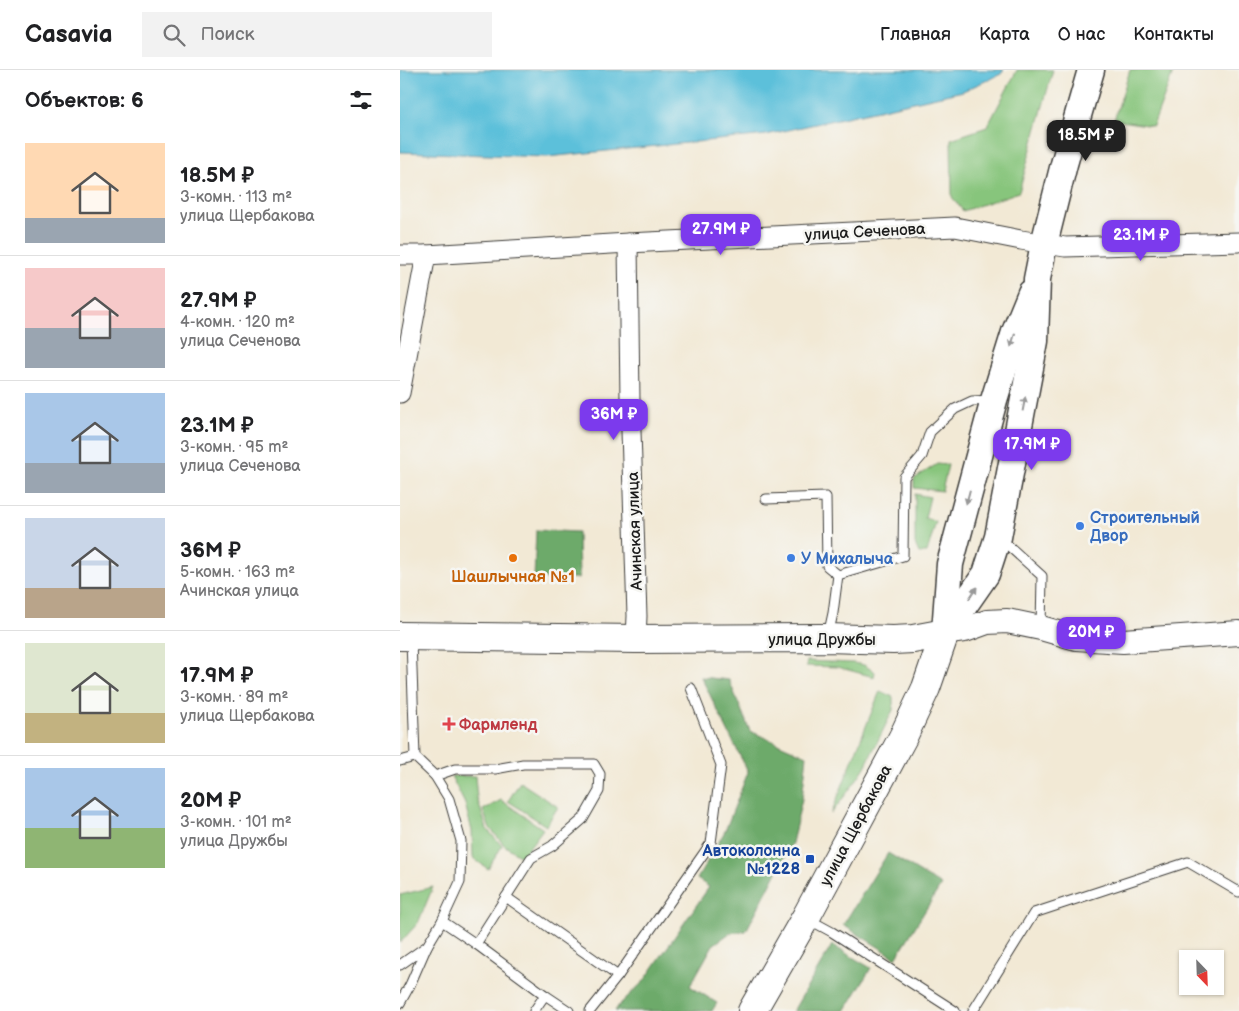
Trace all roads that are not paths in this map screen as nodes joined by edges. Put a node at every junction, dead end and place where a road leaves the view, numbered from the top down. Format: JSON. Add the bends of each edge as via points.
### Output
{"nodes":[{"id":1,"x":1091,"y":70,"type":"edge"},
{"id":2,"x":1239,"y":242,"type":"edge"},
{"id":3,"x":628,"y":243,"type":"junction"},
{"id":4,"x":1044,"y":244,"type":"junction"},
{"id":5,"x":400,"y":255,"type":"edge"},
{"id":6,"x":426,"y":255,"type":"junction"},
{"id":7,"x":1037,"y":279,"type":"junction"},
{"id":8,"x":400,"y":393,"type":"edge"},
{"id":9,"x":994,"y":400,"type":"junction"},
{"id":10,"x":766,"y":499,"type":"dead end"},
{"id":11,"x":998,"y":536,"type":"junction"},
{"id":12,"x":838,"y":575,"type":"junction"},
{"id":13,"x":1042,"y":628,"type":"junction"},
{"id":14,"x":945,"y":633,"type":"junction"},
{"id":15,"x":1239,"y":633,"type":"edge"},
{"id":16,"x":405,"y":636,"type":"edge"},
{"id":17,"x":827,"y":638,"type":"junction"},
{"id":18,"x":636,"y":639,"type":"junction"},
{"id":19,"x":691,"y":688,"type":"dead end"},
{"id":20,"x":415,"y":757,"type":"junction"},
{"id":21,"x":400,"y":761,"type":"edge"},
{"id":22,"x":435,"y":776,"type":"junction"},
{"id":23,"x":1239,"y":892,"type":"edge"},
{"id":24,"x":506,"y":897,"type":"junction"},
{"id":25,"x":806,"y":917,"type":"junction"},
{"id":26,"x":442,"y":921,"type":"junction"},
{"id":27,"x":476,"y":944,"type":"junction"},
{"id":28,"x":427,"y":946,"type":"junction"},
{"id":29,"x":400,"y":965,"type":"edge"},
{"id":30,"x":618,"y":976,"type":"junction"},
{"id":31,"x":545,"y":995,"type":"junction"},
{"id":32,"x":400,"y":1003,"type":"edge"},
{"id":33,"x":534,"y":1011,"type":"edge"},
{"id":34,"x":569,"y":1011,"type":"edge"},
{"id":35,"x":590,"y":1011,"type":"edge"},
{"id":36,"x":752,"y":1011,"type":"edge"},
{"id":37,"x":955,"y":1011,"type":"edge"},
{"id":38,"x":973,"y":1011,"type":"edge"}],
"edges":[{"from":1,"to":4,"type":"main road","name":"улица Щербакова"},
{"from":2,"to":4,"type":"street","name":"улица Сеченова","via":[[1065,247]]},
{"from":3,"to":4,"type":"street","name":"улица Сеченова","via":[[955,227]]},
{"from":3,"to":6,"type":"street","name":"улица Сеченова"},
{"from":3,"to":18,"type":"street","name":"Ачинская улица"},
{"from":4,"to":7,"type":"main road","name":"улица Щербакова"},
{"from":5,"to":6,"type":"street","name":"улица Сеченова"},
{"from":6,"to":8,"type":"street"},
{"from":7,"to":9,"type":"main road","name":"улица Щербакова","one_way":true,"via":[[1015,332]]},
{"from":11,"to":7,"type":"main road","name":"улица Щербакова","one_way":true,"via":[[1036,341]]},
{"from":9,"to":12,"type":"lane","via":[[972,401],[955,409],[930,432],[922,456],[904,477],[903,556]]},
{"from":9,"to":14,"type":"main road","name":"улица Щербакова","one_way":true,"via":[[950,564]]},
{"from":10,"to":12,"type":"lane","via":[[826,497],[826,566]]},
{"from":11,"to":13,"type":"lane","via":[[1042,576]]},
{"from":14,"to":11,"type":"main road","name":"улица Щербакова","one_way":true,"via":[[986,574]]},
{"from":12,"to":17,"type":"lane"},
{"from":13,"to":14,"type":"street","name":"улица Дружбы","via":[[1007,621],[987,622]]},
{"from":13,"to":15,"type":"street","name":"улица Дружбы","via":[[1076,638],[1123,641]]},
{"from":14,"to":17,"type":"main road","name":"улица Дружбы","via":[[913,639]]},
{"from":14,"to":25,"type":"main road","name":"улица Щербакова","via":[[926,688],[903,737]]},
{"from":16,"to":18,"type":"main road","name":"улица Дружбы"},
{"from":16,"to":20,"type":"lane"},
{"from":17,"to":18,"type":"main road","name":"улица Дружбы"},
{"from":19,"to":30,"type":"lane","via":[[721,765],[711,843]]},
{"from":20,"to":21,"type":"lane"},
{"from":20,"to":22,"type":"lane"},
{"from":22,"to":24,"type":"lane","via":[[455,769],[495,769],[523,764],[594,764],[600,774],[599,791],[583,818],[552,846],[531,858]]},
{"from":22,"to":26,"type":"lane","via":[[449,799],[461,840],[460,882]]},
{"from":23,"to":38,"type":"lane","via":[[1188,862],[1034,913]]},
{"from":24,"to":27,"type":"lane"},
{"from":24,"to":30,"type":"lane"},
{"from":25,"to":36,"type":"main road","name":"улица Щербакова"},
{"from":25,"to":37,"type":"lane"},
{"from":26,"to":27,"type":"lane"},
{"from":26,"to":28,"type":"lane"},
{"from":27,"to":31,"type":"lane"},
{"from":28,"to":29,"type":"lane"},
{"from":28,"to":32,"type":"lane"},
{"from":30,"to":35,"type":"lane"},
{"from":31,"to":33,"type":"lane"},
{"from":31,"to":34,"type":"lane"}]}
